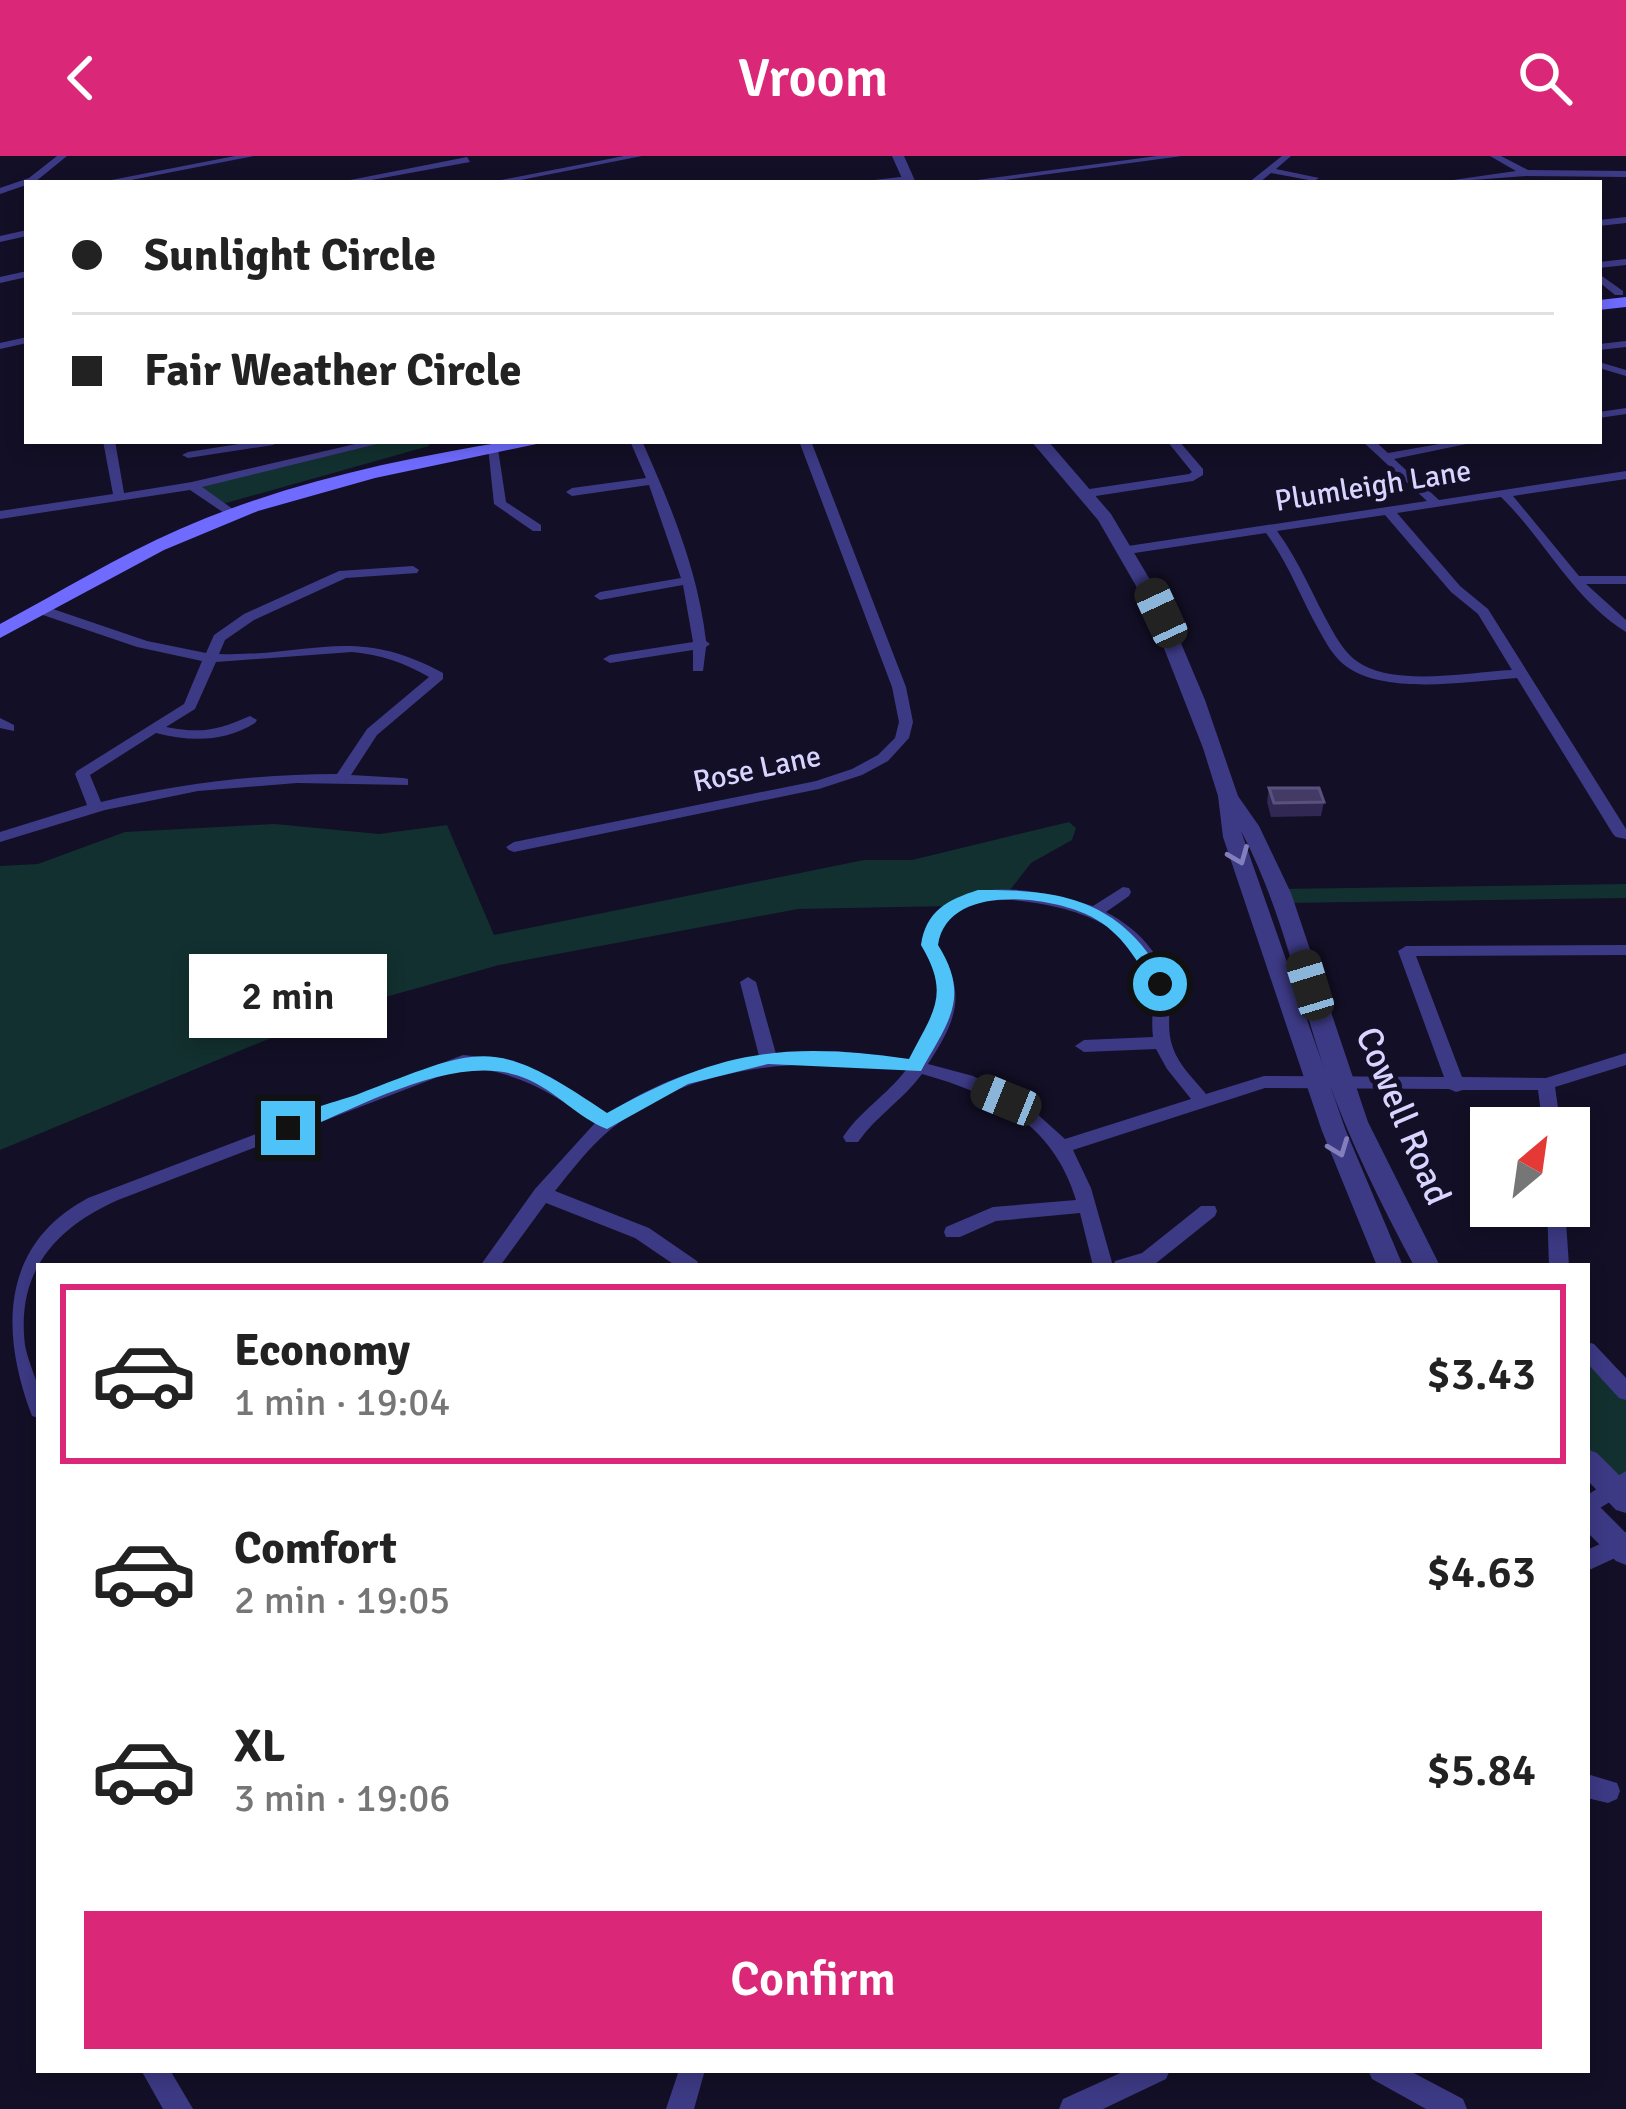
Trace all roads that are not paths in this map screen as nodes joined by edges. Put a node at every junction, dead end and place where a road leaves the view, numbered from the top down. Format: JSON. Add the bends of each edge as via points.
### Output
{"nodes":[{"id":1,"x":63,"y":156,"type":"edge"},
{"id":2,"x":250,"y":156,"type":"edge"},
{"id":3,"x":638,"y":156,"type":"edge"},
{"id":4,"x":1178,"y":156,"type":"edge"},
{"id":5,"x":1287,"y":156,"type":"edge"},
{"id":6,"x":1494,"y":156,"type":"edge"},
{"id":7,"x":466,"y":158,"type":"edge"},
{"id":8,"x":1105,"y":168,"type":"junction"},
{"id":9,"x":1273,"y":171,"type":"junction"},
{"id":10,"x":1526,"y":173,"type":"junction"},
{"id":11,"x":1626,"y":174,"type":"edge"},
{"id":12,"x":1314,"y":178,"type":"dead end"},
{"id":13,"x":31,"y":180,"type":"edge"},
{"id":14,"x":118,"y":180,"type":"edge"},
{"id":15,"x":355,"y":180,"type":"edge"},
{"id":16,"x":504,"y":180,"type":"edge"},
{"id":17,"x":1001,"y":180,"type":"edge"},
{"id":18,"x":1119,"y":180,"type":"edge"},
{"id":19,"x":1257,"y":180,"type":"edge"},
{"id":20,"x":1478,"y":180,"type":"edge"},
{"id":21,"x":23,"y":186,"type":"edge"},
{"id":22,"x":0,"y":191,"type":"edge"},
{"id":23,"x":110,"y":444,"type":"edge"},
{"id":24,"x":260,"y":444,"type":"edge"},
{"id":25,"x":274,"y":444,"type":"edge"},
{"id":26,"x":370,"y":444,"type":"edge"},
{"id":27,"x":449,"y":444,"type":"edge"},
{"id":28,"x":523,"y":444,"type":"edge"},
{"id":29,"x":637,"y":444,"type":"edge"},
{"id":30,"x":806,"y":444,"type":"edge"},
{"id":31,"x":1175,"y":444,"type":"edge"},
{"id":32,"x":1371,"y":444,"type":"edge"},
{"id":33,"x":1458,"y":444,"type":"edge"},
{"id":34,"x":1053,"y":448,"type":"edge"},
{"id":35,"x":492,"y":449,"type":"junction"},
{"id":36,"x":188,"y":455,"type":"dead end"},
{"id":37,"x":1385,"y":457,"type":"junction"},
{"id":38,"x":283,"y":465,"type":"junction"},
{"id":39,"x":1626,"y":475,"type":"edge"},
{"id":40,"x":654,"y":481,"type":"junction"},
{"id":41,"x":192,"y":486,"type":"junction"},
{"id":42,"x":572,"y":492,"type":"dead end"},
{"id":43,"x":1503,"y":493,"type":"junction"},
{"id":44,"x":1084,"y":494,"type":"junction"},
{"id":45,"x":119,"y":497,"type":"junction"},
{"id":46,"x":1437,"y":504,"type":"junction"},
{"id":47,"x":226,"y":510,"type":"junction"},
{"id":48,"x":1387,"y":510,"type":"junction"},
{"id":49,"x":0,"y":515,"type":"edge"},
{"id":50,"x":537,"y":528,"type":"dead end"},
{"id":51,"x":1269,"y":530,"type":"junction"},
{"id":52,"x":1128,"y":550,"type":"junction"},
{"id":53,"x":94,"y":562,"type":"junction"},
{"id":54,"x":413,"y":570,"type":"dead end"},
{"id":55,"x":1575,"y":580,"type":"junction"},
{"id":56,"x":1626,"y":580,"type":"edge"},
{"id":57,"x":684,"y":581,"type":"junction"},
{"id":58,"x":601,"y":596,"type":"dead end"},
{"id":59,"x":42,"y":610,"type":"junction"},
{"id":60,"x":0,"y":624,"type":"edge"},
{"id":61,"x":1626,"y":628,"type":"edge"},
{"id":62,"x":704,"y":644,"type":"junction"},
{"id":63,"x":211,"y":658,"type":"junction"},
{"id":64,"x":610,"y":658,"type":"dead end"},
{"id":65,"x":698,"y":668,"type":"dead end"},
{"id":66,"x":1519,"y":674,"type":"junction"},
{"id":67,"x":250,"y":720,"type":"dead end"},
{"id":68,"x":152,"y":728,"type":"junction"},
{"id":69,"x":343,"y":777,"type":"junction"},
{"id":70,"x":404,"y":782,"type":"dead end"},
{"id":71,"x":1228,"y":796,"type":"junction"},
{"id":72,"x":94,"y":804,"type":"junction"},
{"id":73,"x":1626,"y":834,"type":"edge"},
{"id":74,"x":0,"y":836,"type":"edge"},
{"id":75,"x":514,"y":848,"type":"dead end"},
{"id":76,"x":1123,"y":892,"type":"dead end"},
{"id":77,"x":1096,"y":912,"type":"junction"},
{"id":78,"x":1626,"y":950,"type":"edge"},
{"id":79,"x":748,"y":982,"type":"dead end"},
{"id":80,"x":1162,"y":1043,"type":"junction"},
{"id":81,"x":1084,"y":1046,"type":"dead end"},
{"id":82,"x":768,"y":1058,"type":"junction"},
{"id":83,"x":1626,"y":1059,"type":"edge"},
{"id":84,"x":914,"y":1066,"type":"junction"},
{"id":85,"x":1314,"y":1081,"type":"junction"},
{"id":86,"x":1341,"y":1081,"type":"junction"},
{"id":87,"x":1546,"y":1084,"type":"junction"},
{"id":88,"x":1456,"y":1086,"type":"junction"},
{"id":89,"x":1203,"y":1102,"type":"junction"},
{"id":90,"x":1549,"y":1107,"type":"edge"},
{"id":91,"x":607,"y":1122,"type":"junction"},
{"id":92,"x":852,"y":1138,"type":"dead end"},
{"id":93,"x":1062,"y":1147,"type":"junction"},
{"id":94,"x":542,"y":1194,"type":"junction"},
{"id":95,"x":1085,"y":1207,"type":"junction"},
{"id":96,"x":1208,"y":1211,"type":"dead end"},
{"id":97,"x":1557,"y":1227,"type":"edge"},
{"id":98,"x":953,"y":1232,"type":"dead end"},
{"id":99,"x":492,"y":1263,"type":"edge"},
{"id":100,"x":686,"y":1263,"type":"edge"},
{"id":101,"x":1102,"y":1263,"type":"edge"},
{"id":102,"x":1133,"y":1263,"type":"edge"},
{"id":103,"x":1389,"y":1263,"type":"edge"},
{"id":104,"x":1426,"y":1263,"type":"edge"},
{"id":105,"x":1559,"y":1263,"type":"edge"},
{"id":106,"x":1590,"y":1353,"type":"edge"},
{"id":107,"x":1626,"y":1392,"type":"edge"},
{"id":108,"x":36,"y":1406,"type":"edge"},
{"id":109,"x":1590,"y":1463,"type":"edge"},
{"id":110,"x":1622,"y":1490,"type":"edge"},
{"id":111,"x":1590,"y":1508,"type":"edge"},
{"id":112,"x":1590,"y":1513,"type":"edge"},
{"id":113,"x":1624,"y":1546,"type":"edge"},
{"id":114,"x":1590,"y":1561,"type":"edge"},
{"id":115,"x":161,"y":2073,"type":"edge"},
{"id":116,"x":691,"y":2073,"type":"edge"},
{"id":117,"x":1151,"y":2073,"type":"edge"},
{"id":118,"x":1387,"y":2073,"type":"edge"},
{"id":119,"x":179,"y":2109,"type":"edge"},
{"id":120,"x":680,"y":2109,"type":"edge"},
{"id":121,"x":1073,"y":2109,"type":"edge"},
{"id":122,"x":1453,"y":2109,"type":"edge"}],
"edges":[{"from":1,"to":13,"type":"street"},
{"from":2,"to":14,"type":"street"},
{"from":3,"to":16,"type":"street"},
{"from":4,"to":8,"type":"street"},
{"from":5,"to":9,"type":"street"},
{"from":6,"to":10,"type":"street"},
{"from":7,"to":15,"type":"street"},
{"from":8,"to":17,"type":"street"},
{"from":8,"to":18,"type":"street"},
{"from":9,"to":12,"type":"street"},
{"from":9,"to":19,"type":"street"},
{"from":10,"to":11,"type":"street"},
{"from":10,"to":20,"type":"street"},
{"from":21,"to":22,"type":"street"},
{"from":23,"to":45,"type":"street"},
{"from":24,"to":36,"type":"street"},
{"from":25,"to":38,"type":"street"},
{"from":26,"to":38,"type":"street"},
{"from":27,"to":47,"type":"main road","via":[[284,483]]},
{"from":28,"to":35,"type":"main road"},
{"from":29,"to":40,"type":"street"},
{"from":30,"to":75,"type":"street","name":"Rose Lane","via":[[899,687],[906,725],[899,741],[861,772],[819,785]]},
{"from":31,"to":44,"type":"street","via":[[1198,472],[1193,477]]},
{"from":32,"to":37,"type":"street"},
{"from":33,"to":37,"type":"street"},
{"from":34,"to":44,"type":"street","name":"Cowell Road"},
{"from":35,"to":47,"type":"main road"},
{"from":35,"to":50,"type":"street","via":[[500,504]]},
{"from":37,"to":46,"type":"street"},
{"from":38,"to":41,"type":"street"},
{"from":39,"to":43,"type":"street","name":"Plumleigh Lane"},
{"from":40,"to":42,"type":"street"},
{"from":40,"to":57,"type":"street","via":[[679,539]]},
{"from":41,"to":45,"type":"street"},
{"from":41,"to":47,"type":"street"},
{"from":43,"to":46,"type":"street","name":"Plumleigh Lane"},
{"from":43,"to":55,"type":"street","via":[[1535,520]]},
{"from":44,"to":52,"type":"street","name":"Cowell Road"},
{"from":45,"to":49,"type":"street"},
{"from":46,"to":48,"type":"street","name":"Plumleigh Lane"},
{"from":47,"to":53,"type":"main road"},
{"from":47,"to":59,"type":"main road"},
{"from":48,"to":51,"type":"street","name":"Plumleigh Lane"},
{"from":48,"to":66,"type":"street","via":[[1451,590],[1483,612]]},
{"from":51,"to":52,"type":"street","name":"Plumleigh Lane"},
{"from":51,"to":66,"type":"street","via":[[1293,558],[1343,658],[1366,674]]},
{"from":52,"to":71,"type":"street","name":"Cowell Road","via":[[1161,613]]},
{"from":53,"to":59,"type":"main road","via":[[47,597]]},
{"from":53,"to":60,"type":"main road"},
{"from":54,"to":63,"type":"street","via":[[344,574],[249,617],[219,638]]},
{"from":55,"to":56,"type":"street"},
{"from":55,"to":61,"type":"street"},
{"from":57,"to":58,"type":"street"},
{"from":57,"to":62,"type":"street"},
{"from":59,"to":60,"type":"main road"},
{"from":59,"to":63,"type":"street"},
{"from":62,"to":64,"type":"street"},
{"from":62,"to":65,"type":"street"},
{"from":63,"to":68,"type":"street","via":[[190,706]]},
{"from":63,"to":69,"type":"street","via":[[367,646],[438,676],[398,716],[365,733]]},
{"from":66,"to":73,"type":"street"},
{"from":67,"to":68,"type":"street","via":[[195,736]]},
{"from":68,"to":72,"type":"street","via":[[82,774]]},
{"from":69,"to":70,"type":"street"},
{"from":69,"to":72,"type":"street","via":[[205,782]]},
{"from":71,"to":85,"type":"street","name":"Cowell Road","one_way":true,"via":[[1226,824]]},
{"from":71,"to":86,"type":"street","name":"Cowell Road","via":[[1248,821],[1284,903]]},
{"from":72,"to":74,"type":"street"},
{"from":76,"to":77,"type":"street"},
{"from":77,"to":80,"type":"street","via":[[1150,962],[1160,984]]},
{"from":77,"to":84,"type":"street","via":[[1018,895],[951,906],[932,926],[929,945],[944,968],[949,1000]]},
{"from":78,"to":88,"type":"street","via":[[1406,951]]},
{"from":79,"to":82,"type":"street"},
{"from":80,"to":81,"type":"street"},
{"from":80,"to":89,"type":"street"},
{"from":82,"to":84,"type":"street"},
{"from":82,"to":91,"type":"street","via":[[682,1079]]},
{"from":83,"to":87,"type":"street"},
{"from":84,"to":92,"type":"street"},
{"from":84,"to":93,"type":"street","via":[[1006,1100]]},
{"from":85,"to":86,"type":"street"},
{"from":85,"to":89,"type":"street","via":[[1264,1082]]},
{"from":85,"to":103,"type":"street","name":"Cowell Road","one_way":true},
{"from":86,"to":88,"type":"street"},
{"from":86,"to":104,"type":"street","name":"Cowell Road"},
{"from":87,"to":88,"type":"street"},
{"from":87,"to":90,"type":"street"},
{"from":89,"to":93,"type":"street"},
{"from":91,"to":94,"type":"street"},
{"from":91,"to":108,"type":"street","via":[[538,1076],[503,1062],[464,1061],[107,1198],[51,1231],[19,1277],[12,1317]]},
{"from":93,"to":95,"type":"street"},
{"from":94,"to":99,"type":"street"},
{"from":94,"to":100,"type":"street","via":[[642,1233]]},
{"from":95,"to":98,"type":"street","via":[[993,1214]]},
{"from":95,"to":101,"type":"street"},
{"from":96,"to":102,"type":"street"},
{"from":97,"to":105,"type":"street"},
{"from":106,"to":107,"type":"street"},
{"from":109,"to":110,"type":"street"},
{"from":110,"to":111,"type":"street"},
{"from":112,"to":113,"type":"street"},
{"from":113,"to":114,"type":"street"},
{"from":115,"to":119,"type":"street"},
{"from":116,"to":120,"type":"street"},
{"from":117,"to":121,"type":"street"},
{"from":118,"to":122,"type":"street"}]}
